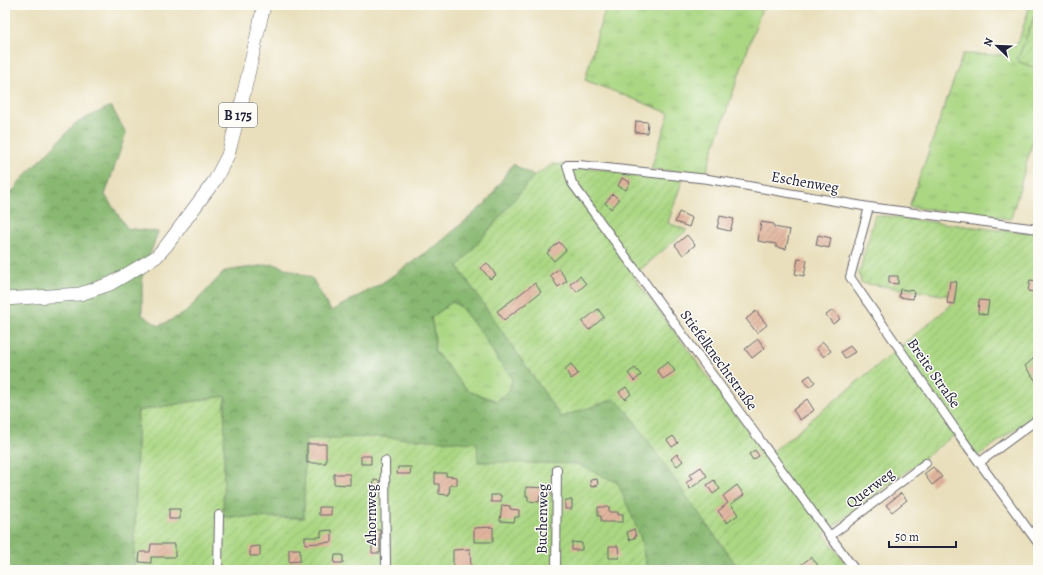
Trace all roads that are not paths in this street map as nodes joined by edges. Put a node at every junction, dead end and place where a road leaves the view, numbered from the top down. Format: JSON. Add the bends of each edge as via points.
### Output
{"nodes":[{"id":1,"x":264,"y":5,"type":"edge"},
{"id":2,"x":567,"y":165,"type":"joint"},
{"id":3,"x":868,"y":207,"type":"junction"},
{"id":4,"x":1038,"y":229,"type":"edge"},
{"id":5,"x":5,"y":299,"type":"edge"},
{"id":6,"x":1038,"y":419,"type":"edge"},
{"id":7,"x":385,"y":461,"type":"dead end"},
{"id":8,"x":980,"y":462,"type":"junction"},
{"id":9,"x":926,"y":463,"type":"dead end"},
{"id":10,"x":557,"y":468,"type":"dead end"},
{"id":11,"x":219,"y":515,"type":"dead end"},
{"id":12,"x":830,"y":536,"type":"junction"},
{"id":13,"x":1038,"y":543,"type":"edge"},
{"id":14,"x":218,"y":570,"type":"edge"},
{"id":15,"x":386,"y":570,"type":"edge"},
{"id":16,"x":556,"y":570,"type":"edge"},
{"id":17,"x":855,"y":570,"type":"edge"}],
"edges":[{"from":1,"to":5,"type":"main road","number":"B 175","via":[[228,155],[214,180],[166,246],[156,256],[110,284],[80,294]]},
{"from":2,"to":3,"type":"street","name":"Eschenweg","via":[[708,179]]},
{"from":2,"to":12,"type":"street","name":"Stiefelknechtstraße","via":[[572,183]]},
{"from":3,"to":4,"type":"street","name":"Eschenweg"},
{"from":3,"to":8,"type":"street","name":"Breite Straße","via":[[850,277]]},
{"from":6,"to":8,"type":"street"},
{"from":7,"to":15,"type":"street","name":"Ahornweg"},
{"from":8,"to":13,"type":"street","name":"Breite Straße"},
{"from":9,"to":12,"type":"street","name":"Querweg"},
{"from":10,"to":16,"type":"street","name":"Buchenweg"},
{"from":11,"to":14,"type":"street"},
{"from":12,"to":17,"type":"street","name":"Stiefelknechtstraße"}]}
